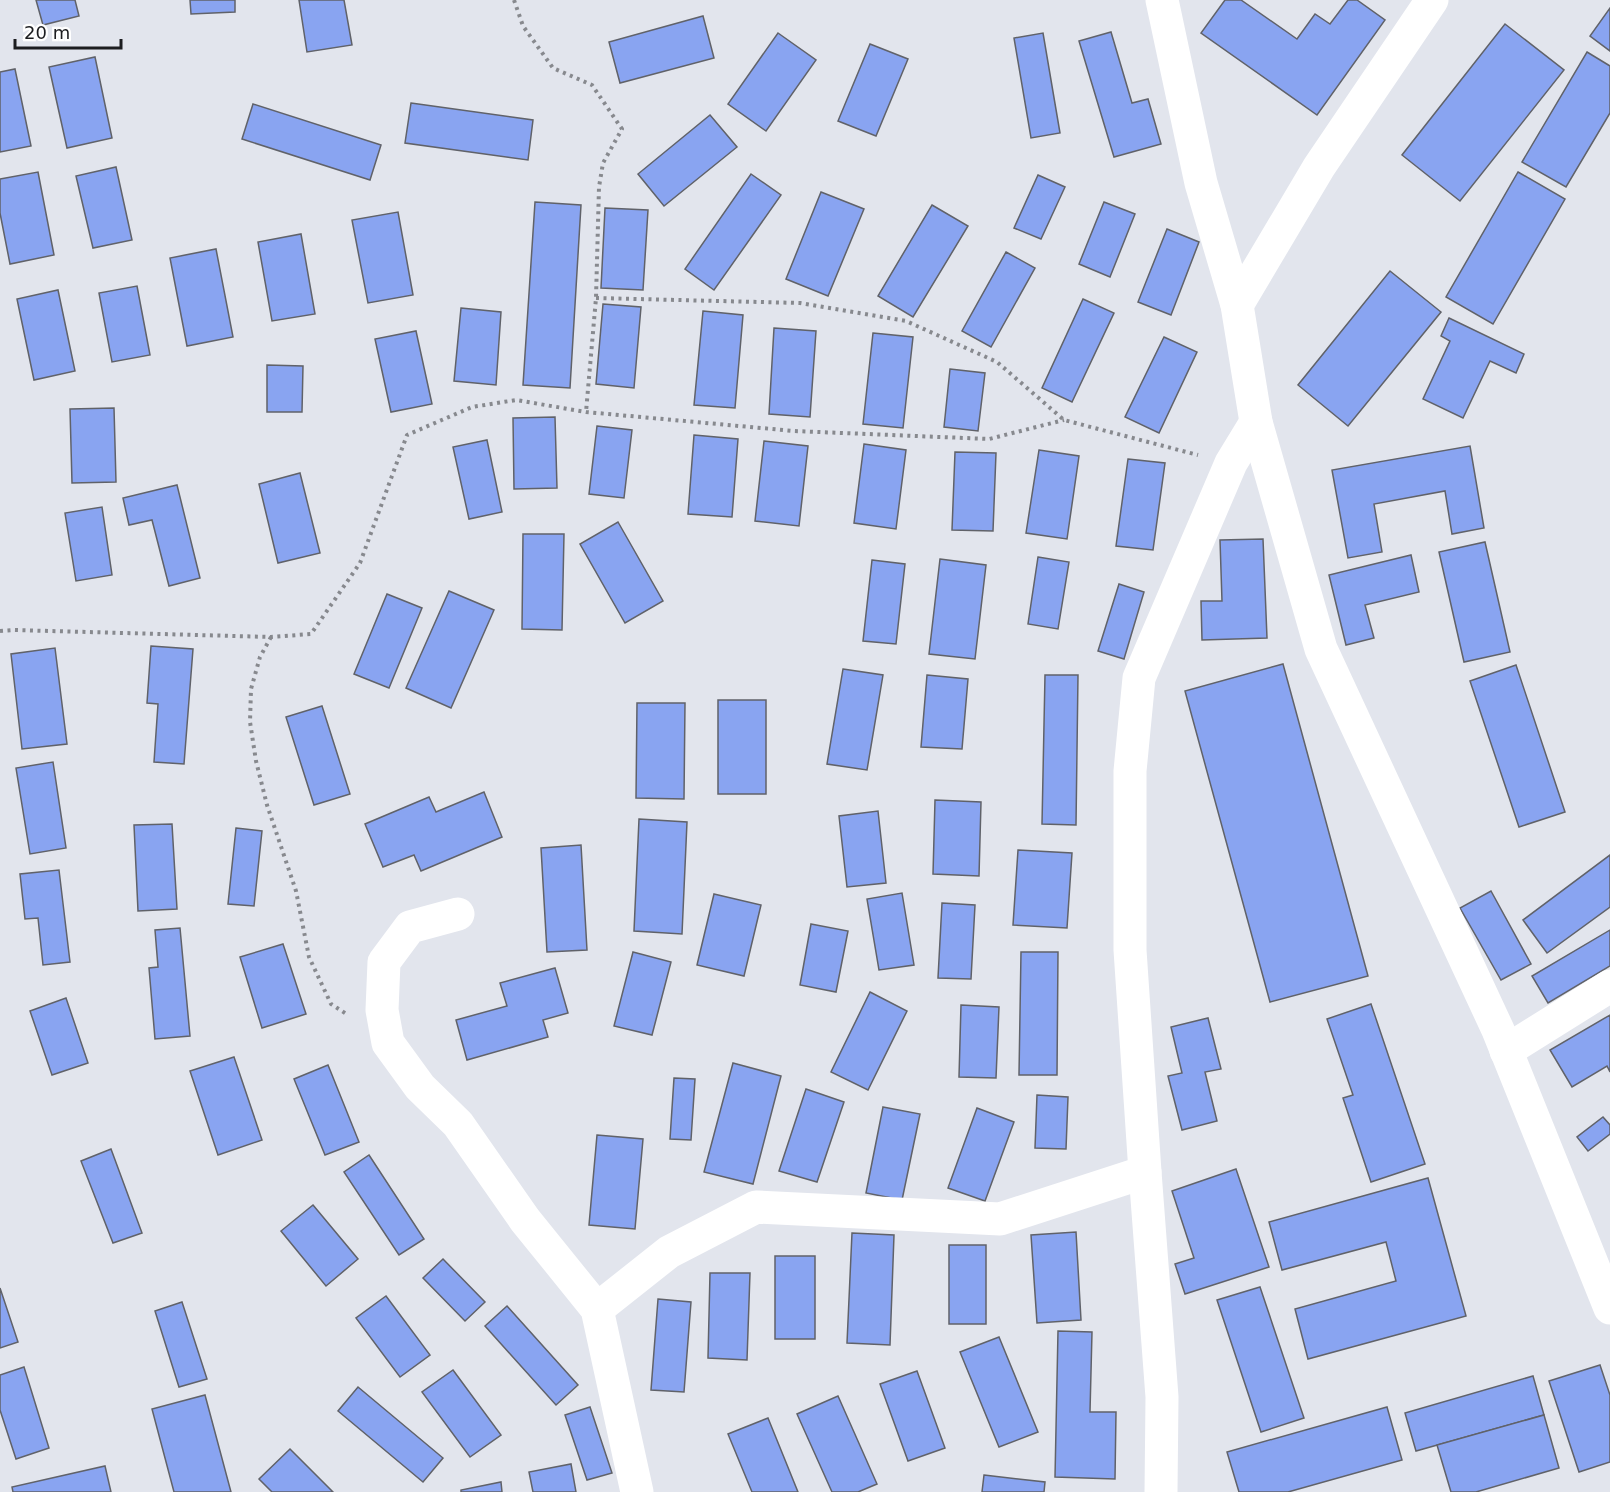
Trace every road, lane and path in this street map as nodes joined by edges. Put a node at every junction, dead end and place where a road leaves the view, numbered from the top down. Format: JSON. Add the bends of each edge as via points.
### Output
{"nodes":[{"id":1,"x":514,"y":0,"type":"edge"},
{"id":2,"x":1162,"y":0,"type":"edge"},
{"id":3,"x":1432,"y":0,"type":"edge"},
{"id":4,"x":596,"y":298,"type":"junction"},
{"id":5,"x":1236,"y":305,"type":"junction"},
{"id":6,"x":586,"y":412,"type":"junction"},
{"id":7,"x":1064,"y":420,"type":"junction"},
{"id":8,"x":1256,"y":422,"type":"junction"},
{"id":9,"x":1231,"y":463,"type":"junction"},
{"id":10,"x":0,"y":632,"type":"edge"},
{"id":11,"x":271,"y":637,"type":"junction"},
{"id":12,"x":458,"y":914,"type":"dead end"},
{"id":13,"x":1610,"y":986,"type":"edge"},
{"id":14,"x":388,"y":1043,"type":"junction"},
{"id":15,"x":1506,"y":1051,"type":"junction"},
{"id":16,"x":1145,"y":1172,"type":"junction"},
{"id":17,"x":1610,"y":1308,"type":"edge"},
{"id":18,"x":597,"y":1309,"type":"junction"},
{"id":19,"x":637,"y":1492,"type":"edge"},
{"id":20,"x":1161,"y":1492,"type":"edge"}],
"edges":[{"from":1,"to":4,"type":"path","via":[[523,26],[553,68],[592,86],[622,129],[603,163],[599,187]]},
{"from":2,"to":5,"type":"street","via":[[1201,183]]},
{"from":3,"to":5,"type":"street","via":[[1319,167]]},
{"from":4,"to":6,"type":"path"},
{"from":4,"to":7,"type":"path","via":[[800,303],[906,321],[998,362]]},
{"from":5,"to":8,"type":"street"},
{"from":6,"to":7,"type":"path","via":[[794,431],[989,438]]},
{"from":6,"to":11,"type":"path","via":[[516,400],[472,406],[407,435],[360,563],[311,634]]},
{"from":7,"to":9,"type":"path"},
{"from":8,"to":9,"type":"street"},
{"from":8,"to":15,"type":"street","via":[[1321,649]]},
{"from":9,"to":16,"type":"street","via":[[1139,678],[1130,771],[1130,950]]},
{"from":10,"to":11,"type":"path"},
{"from":11,"to":14,"type":"path","via":[[260,657],[251,689],[250,722],[267,805],[296,891],[309,957],[331,1004]]},
{"from":12,"to":14,"type":"street","via":[[410,927],[384,962],[382,1010]]},
{"from":13,"to":15,"type":"street"},
{"from":14,"to":18,"type":"street","via":[[420,1086],[458,1124],[525,1220]]},
{"from":15,"to":17,"type":"street"},
{"from":16,"to":18,"type":"street","via":[[1000,1219],[756,1207],[669,1252]]},
{"from":16,"to":20,"type":"street","via":[[1162,1398]]},
{"from":18,"to":19,"type":"street"}]}
